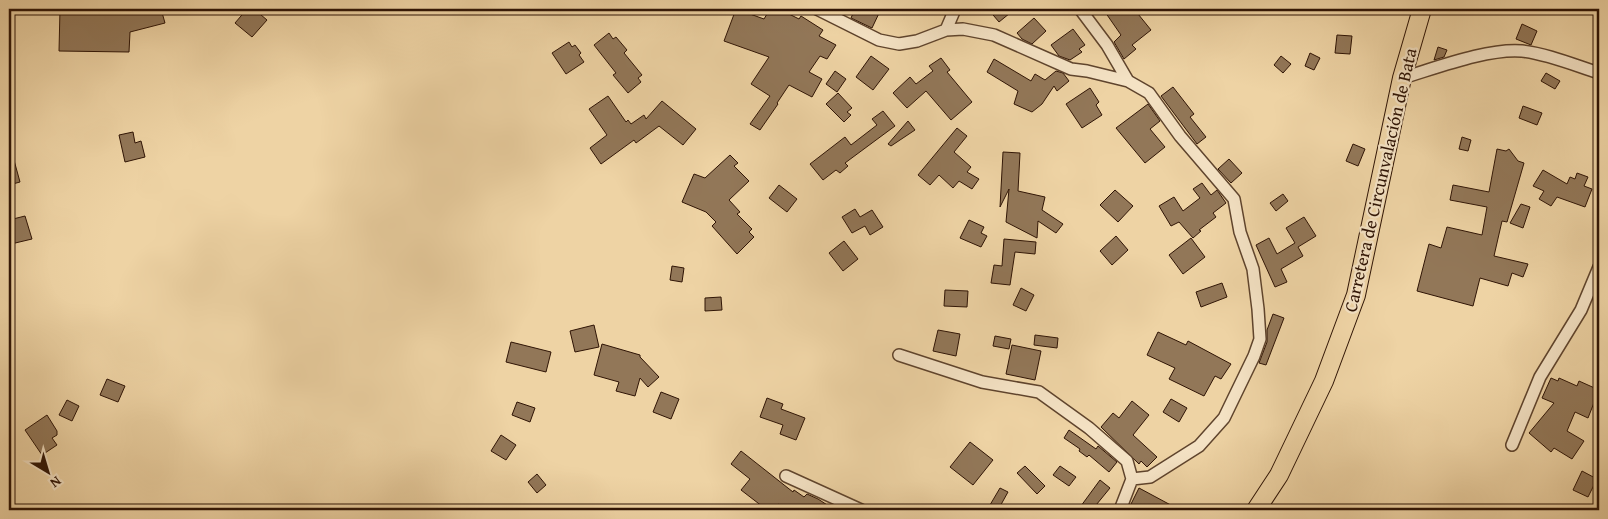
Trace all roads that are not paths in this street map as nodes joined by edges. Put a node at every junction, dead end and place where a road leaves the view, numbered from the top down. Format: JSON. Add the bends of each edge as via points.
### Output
{"nodes":[{"id":1,"x":817,"y":9,"type":"edge"},
{"id":2,"x":955,"y":9,"type":"edge"},
{"id":3,"x":1080,"y":9,"type":"edge"},
{"id":4,"x":1422,"y":9,"type":"edge"},
{"id":5,"x":946,"y":30,"type":"junction"},
{"id":6,"x":1599,"y":73,"type":"edge"},
{"id":7,"x":1402,"y":78,"type":"junction"},
{"id":8,"x":1128,"y":81,"type":"junction"},
{"id":9,"x":1599,"y":267,"type":"edge"},
{"id":10,"x":899,"y":355,"type":"dead end"},
{"id":11,"x":1512,"y":445,"type":"dead end"},
{"id":12,"x":786,"y":476,"type":"dead end"},
{"id":13,"x":1132,"y":479,"type":"junction"},
{"id":14,"x":861,"y":510,"type":"edge"},
{"id":15,"x":1120,"y":510,"type":"edge"},
{"id":16,"x":1256,"y":510,"type":"edge"}],
"edges":[{"from":1,"to":5,"type":"street","via":[[879,40],[899,44]]},
{"from":2,"to":5,"type":"street"},
{"from":3,"to":8,"type":"street"},
{"from":4,"to":7,"type":"main road","name":"Carretera de Circunvalación de Bata"},
{"from":5,"to":8,"type":"street","via":[[963,28],[994,35],[1071,69]]},
{"from":6,"to":7,"type":"street","via":[[1521,51],[1484,54]]},
{"from":7,"to":16,"type":"main road","name":"Carretera de Circunvalación de Bata","via":[[1356,295],[1324,382],[1278,475]]},
{"from":8,"to":13,"type":"street","via":[[1149,93],[1180,136],[1234,199],[1240,232],[1253,269],[1260,339],[1224,418],[1199,446],[1150,477]]},
{"from":9,"to":11,"type":"street","via":[[1581,310],[1540,377]]},
{"from":10,"to":13,"type":"street","via":[[982,382],[1039,392],[1089,428],[1127,461]]},
{"from":12,"to":14,"type":"street"},
{"from":13,"to":15,"type":"street"}]}
